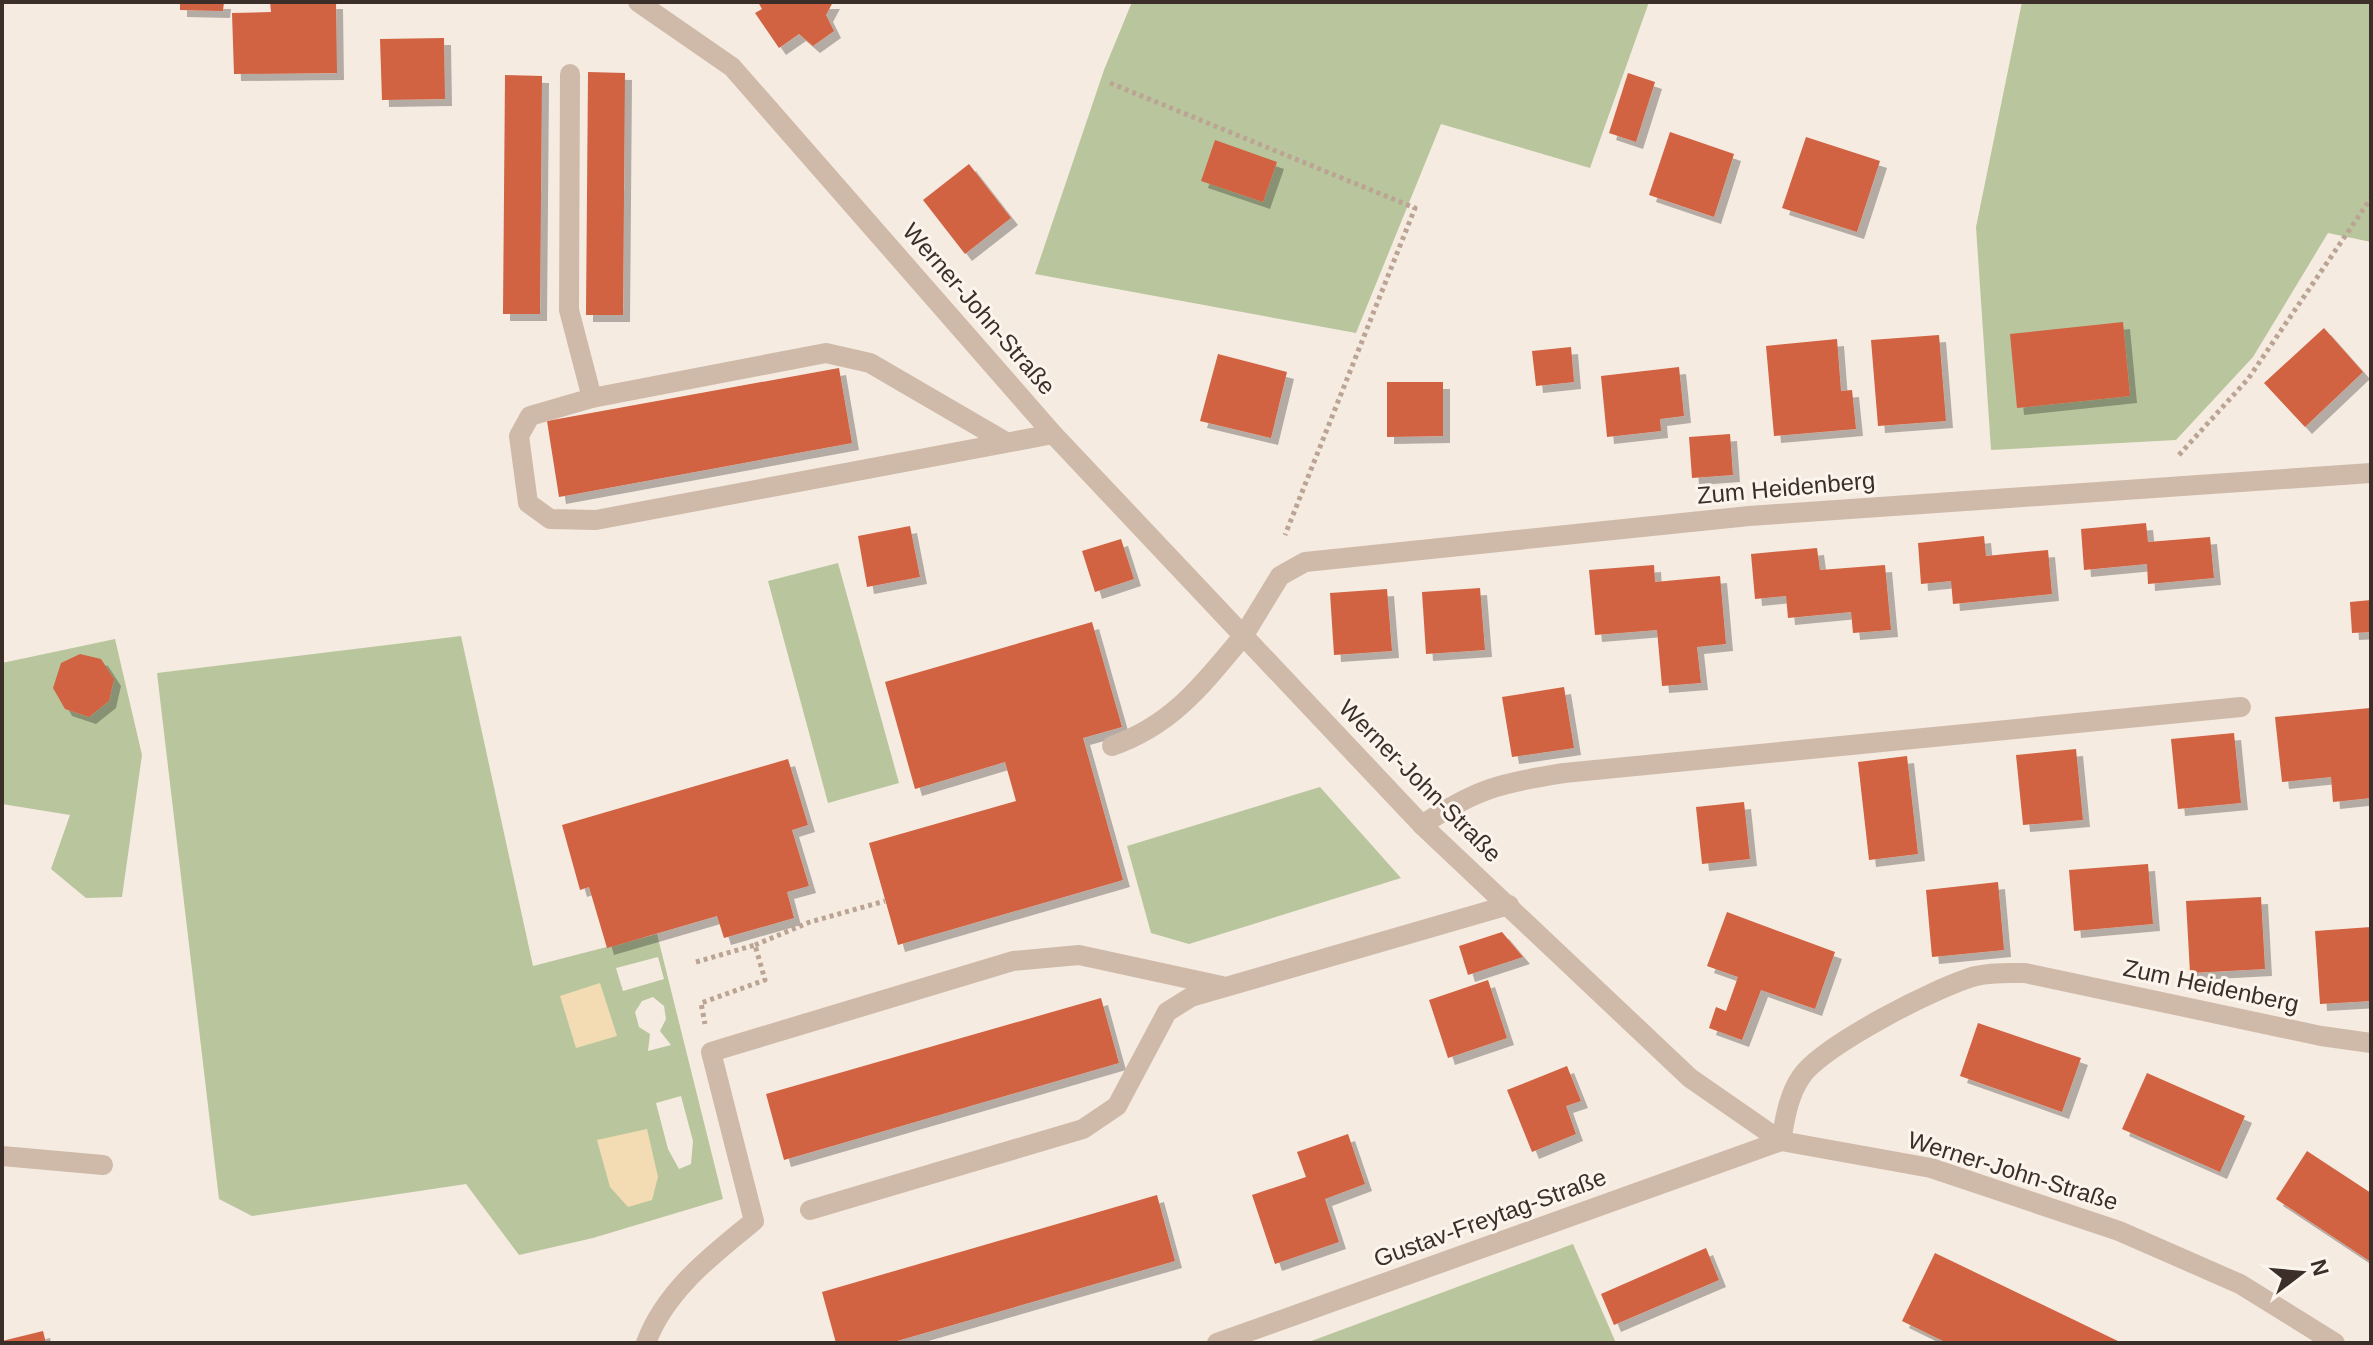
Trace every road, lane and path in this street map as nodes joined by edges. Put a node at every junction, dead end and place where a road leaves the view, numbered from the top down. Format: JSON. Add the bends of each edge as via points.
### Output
{"nodes":[{"id":1,"x":638,"y":2,"type":"edge"},
{"id":2,"x":570,"y":74,"type":"dead end"},
{"id":3,"x":1110,"y":83,"type":"dead end"},
{"id":4,"x":2371,"y":198,"type":"edge"},
{"id":5,"x":592,"y":398,"type":"junction"},
{"id":6,"x":1053,"y":434,"type":"junction"},
{"id":7,"x":1004,"y":441,"type":"junction"},
{"id":8,"x":2371,"y":473,"type":"edge"},
{"id":9,"x":2148,"y":489,"type":"junction"},
{"id":10,"x":1280,"y":576,"type":"junction"},
{"id":11,"x":1244,"y":635,"type":"junction"},
{"id":12,"x":2241,"y":707,"type":"dead end"},
{"id":13,"x":1112,"y":746,"type":"dead end"},
{"id":14,"x":1422,"y":825,"type":"junction"},
{"id":15,"x":885,"y":901,"type":"dead end"},
{"id":16,"x":1509,"y":905,"type":"junction"},
{"id":17,"x":755,"y":945,"type":"junction"},
{"id":18,"x":696,"y":962,"type":"dead end"},
{"id":19,"x":1222,"y":986,"type":"junction"},
{"id":20,"x":2371,"y":1043,"type":"edge"},
{"id":21,"x":711,"y":1052,"type":"junction"},
{"id":22,"x":1781,"y":1141,"type":"junction"},
{"id":23,"x":2,"y":1156,"type":"edge"},
{"id":24,"x":103,"y":1165,"type":"dead end"},
{"id":25,"x":810,"y":1210,"type":"dead end"},
{"id":26,"x":646,"y":1343,"type":"edge"},
{"id":27,"x":1217,"y":1343,"type":"edge"},
{"id":28,"x":2335,"y":1343,"type":"edge"}],
"edges":[{"from":1,"to":6,"type":"street","name":"Werner-John-Straße","via":[[732,67]]},
{"from":2,"to":5,"type":"street","via":[[569,310]]},
{"from":3,"to":10,"type":"path","via":[[1415,208],[1285,536]]},
{"from":4,"to":9,"type":"path","via":[[2248,379]]},
{"from":5,"to":7,"type":"street","via":[[826,353],[870,363]]},
{"from":5,"to":7,"type":"street","via":[[530,416],[519,436],[528,503],[550,519],[596,520]]},
{"from":6,"to":7,"type":"street"},
{"from":6,"to":11,"type":"street","name":"Werner-John-Straße"},
{"from":8,"to":9,"type":"street","name":"Zum Heidenberg"},
{"from":9,"to":10,"type":"street","name":"Zum Heidenberg","via":[[1749,516],[1305,562]]},
{"from":10,"to":11,"type":"street"},
{"from":11,"to":13,"type":"street","via":[[1178,710],[1145,734]]},
{"from":11,"to":14,"type":"street","name":"Werner-John-Straße"},
{"from":12,"to":14,"type":"street","via":[[1564,773],[1506,782],[1464,797]]},
{"from":14,"to":16,"type":"street","name":"Werner-John-Straße"},
{"from":15,"to":17,"type":"path","via":[[810,922]]},
{"from":16,"to":19,"type":"street"},
{"from":16,"to":22,"type":"street","name":"Werner-John-Straße","via":[[1690,1078]]},
{"from":17,"to":18,"type":"path"},
{"from":17,"to":21,"type":"path","via":[[765,980],[701,1003]]},
{"from":19,"to":21,"type":"street","via":[[1079,955],[1013,961]]},
{"from":19,"to":25,"type":"street","via":[[1167,1012],[1117,1106],[1083,1129]]},
{"from":20,"to":22,"type":"street","name":"Zum Heidenberg","via":[[2025,973],[1976,976],[1843,1041],[1802,1074],[1790,1098]]},
{"from":21,"to":26,"type":"street","via":[[754,1221],[711,1255],[667,1303]]},
{"from":22,"to":27,"type":"street","name":"Gustav-Freytag-Straße"},
{"from":22,"to":28,"type":"street","name":"Werner-John-Straße","via":[[1931,1168],[2119,1231],[2240,1284]]},
{"from":23,"to":24,"type":"street"}]}
